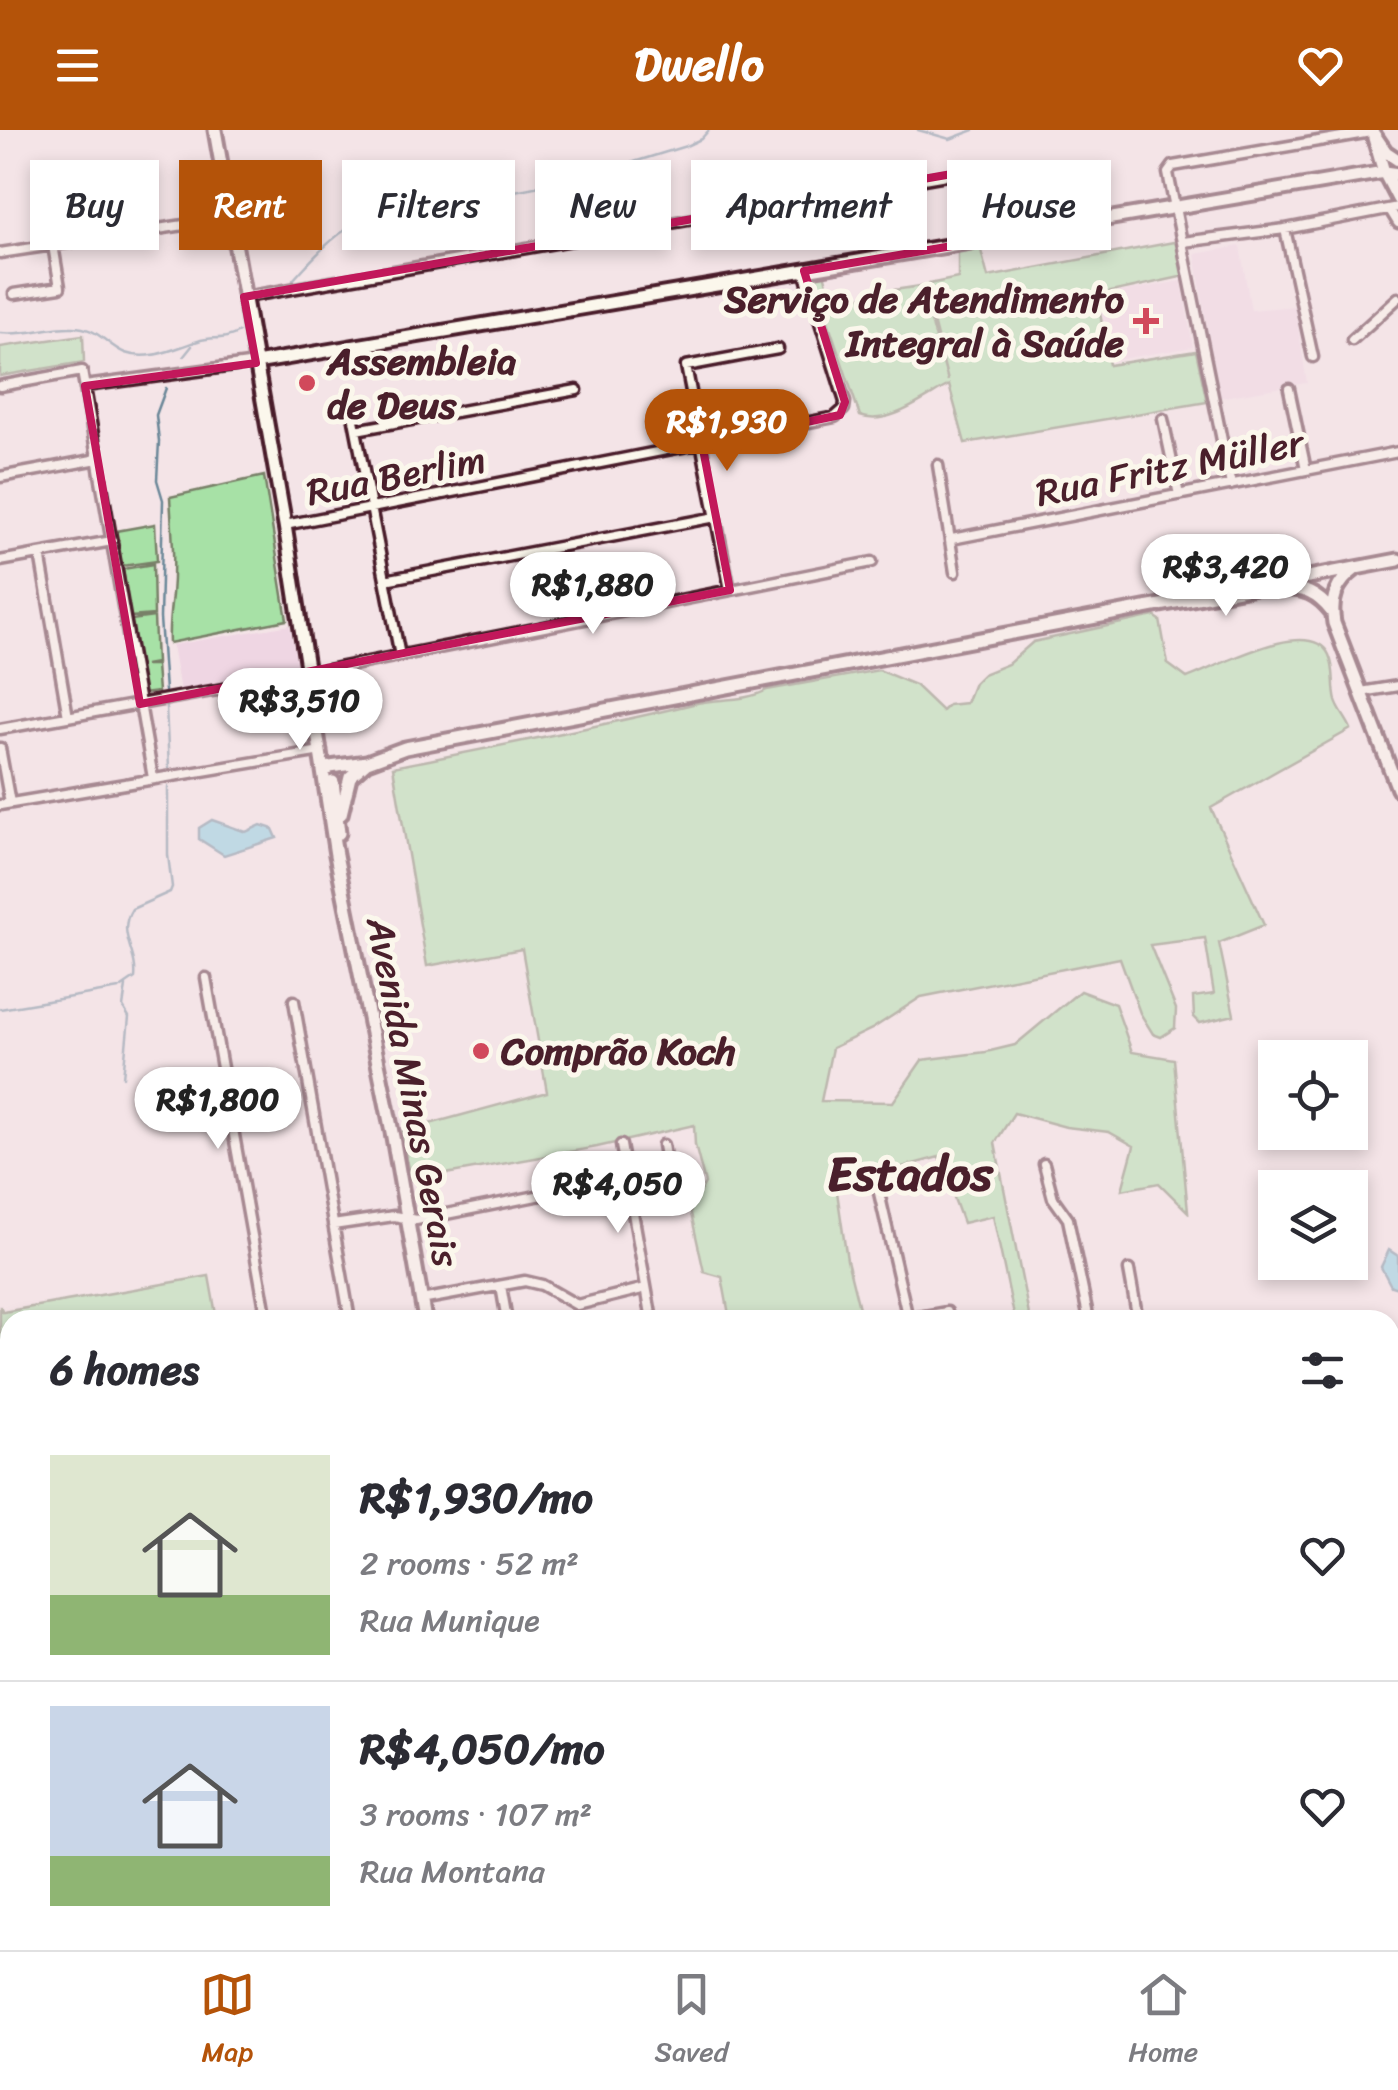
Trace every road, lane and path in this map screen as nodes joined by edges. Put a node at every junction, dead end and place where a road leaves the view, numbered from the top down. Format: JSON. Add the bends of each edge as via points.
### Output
{"nodes":[{"id":1,"x":215,"y":130,"type":"edge"},
{"id":2,"x":1372,"y":133,"type":"edge"},
{"id":3,"x":220,"y":160,"type":"edge"},
{"id":4,"x":1398,"y":160,"type":"edge"},
{"id":5,"x":1384,"y":172,"type":"junction"},
{"id":6,"x":1398,"y":174,"type":"edge"},
{"id":7,"x":947,"y":175,"type":"edge"},
{"id":8,"x":1395,"y":205,"type":"edge"},
{"id":9,"x":1176,"y":208,"type":"junction"},
{"id":10,"x":1111,"y":219,"type":"edge"},
{"id":11,"x":1398,"y":223,"type":"edge"},
{"id":12,"x":1285,"y":229,"type":"junction"},
{"id":13,"x":1183,"y":242,"type":"junction"},
{"id":14,"x":947,"y":246,"type":"edge"},
{"id":15,"x":30,"y":248,"type":"edge"},
{"id":16,"x":54,"y":250,"type":"edge"},
{"id":17,"x":236,"y":250,"type":"edge"},
{"id":18,"x":0,"y":253,"type":"edge"},
{"id":19,"x":804,"y":270,"type":"junction"},
{"id":20,"x":14,"y":294,"type":"dead end"},
{"id":21,"x":244,"y":298,"type":"junction"},
{"id":22,"x":1398,"y":298,"type":"edge"},
{"id":23,"x":1352,"y":340,"type":"dead end"},
{"id":24,"x":778,"y":349,"type":"dead end"},
{"id":25,"x":1313,"y":358,"type":"dead end"},
{"id":26,"x":256,"y":363,"type":"junction"},
{"id":27,"x":0,"y":386,"type":"edge"},
{"id":28,"x":85,"y":386,"type":"junction"},
{"id":29,"x":1289,"y":389,"type":"dead end"},
{"id":30,"x":578,"y":390,"type":"dead end"},
{"id":31,"x":349,"y":394,"type":"dead end"},
{"id":32,"x":1163,"y":419,"type":"dead end"},
{"id":33,"x":356,"y":430,"type":"junction"},
{"id":34,"x":702,"y":444,"type":"junction"},
{"id":35,"x":1398,"y":452,"type":"edge"},
{"id":36,"x":98,"y":458,"type":"junction"},
{"id":37,"x":938,"y":465,"type":"dead end"},
{"id":38,"x":1306,"y":470,"type":"junction"},
{"id":39,"x":0,"y":476,"type":"edge"},
{"id":40,"x":1231,"y":485,"type":"junction"},
{"id":41,"x":1179,"y":495,"type":"junction"},
{"id":42,"x":372,"y":508,"type":"junction"},
{"id":43,"x":716,"y":517,"type":"junction"},
{"id":44,"x":285,"y":526,"type":"junction"},
{"id":45,"x":952,"y":539,"type":"junction"},
{"id":46,"x":112,"y":541,"type":"junction"},
{"id":47,"x":40,"y":554,"type":"junction"},
{"id":48,"x":0,"y":560,"type":"edge"},
{"id":49,"x":1398,"y":560,"type":"edge"},
{"id":50,"x":872,"y":562,"type":"dead end"},
{"id":51,"x":1357,"y":567,"type":"junction"},
{"id":52,"x":954,"y":572,"type":"dead end"},
{"id":53,"x":386,"y":580,"type":"junction"},
{"id":54,"x":730,"y":590,"type":"junction"},
{"id":55,"x":1143,"y":608,"type":"junction"},
{"id":56,"x":1332,"y":612,"type":"junction"},
{"id":57,"x":400,"y":656,"type":"junction"},
{"id":58,"x":308,"y":677,"type":"junction"},
{"id":59,"x":1398,"y":686,"type":"edge"},
{"id":60,"x":1361,"y":692,"type":"junction"},
{"id":61,"x":140,"y":704,"type":"junction"},
{"id":62,"x":68,"y":717,"type":"junction"},
{"id":63,"x":0,"y":729,"type":"edge"},
{"id":64,"x":0,"y":748,"type":"edge"},
{"id":65,"x":320,"y":751,"type":"junction"},
{"id":66,"x":367,"y":762,"type":"junction"},
{"id":67,"x":1395,"y":773,"type":"edge"},
{"id":68,"x":328,"y":774,"type":"junction"},
{"id":69,"x":350,"y":777,"type":"junction"},
{"id":70,"x":153,"y":778,"type":"junction"},
{"id":71,"x":1398,"y":789,"type":"edge"},
{"id":72,"x":5,"y":804,"type":"edge"},
{"id":73,"x":340,"y":840,"type":"junction"},
{"id":74,"x":342,"y":876,"type":"junction"},
{"id":75,"x":206,"y":978,"type":"dead end"},
{"id":76,"x":294,"y":1000,"type":"dead end"},
{"id":77,"x":622,"y":1145,"type":"dead end"},
{"id":78,"x":663,"y":1146,"type":"dead end"},
{"id":79,"x":1044,"y":1164,"type":"dead end"},
{"id":80,"x":627,"y":1178,"type":"junction"},
{"id":81,"x":877,"y":1184,"type":"dead end"},
{"id":82,"x":631,"y":1198,"type":"junction"},
{"id":83,"x":407,"y":1218,"type":"junction"},
{"id":84,"x":333,"y":1225,"type":"junction"},
{"id":85,"x":1128,"y":1270,"type":"dead end"},
{"id":86,"x":501,"y":1286,"type":"junction"},
{"id":87,"x":646,"y":1288,"type":"junction"},
{"id":88,"x":421,"y":1300,"type":"junction"},
{"id":89,"x":578,"y":1306,"type":"junction"},
{"id":90,"x":265,"y":1310,"type":"edge"},
{"id":91,"x":348,"y":1310,"type":"edge"},
{"id":92,"x":423,"y":1310,"type":"edge"},
{"id":93,"x":505,"y":1310,"type":"edge"},
{"id":94,"x":579,"y":1310,"type":"edge"},
{"id":95,"x":650,"y":1310,"type":"edge"},
{"id":96,"x":903,"y":1310,"type":"edge"},
{"id":97,"x":1087,"y":1310,"type":"edge"},
{"id":98,"x":1136,"y":1310,"type":"edge"}],
"edges":[{"from":1,"to":3,"type":"street","name":"Avenida Minas Gerais"},
{"from":2,"to":4,"type":"street"},
{"from":2,"to":5,"type":"street"},
{"from":2,"to":9,"type":"street","via":[[1173,166],[1168,173]]},
{"from":5,"to":6,"type":"street"},
{"from":5,"to":8,"type":"street"},
{"from":5,"to":9,"type":"street"},
{"from":7,"to":21,"type":"street"},
{"from":8,"to":11,"type":"street"},
{"from":8,"to":12,"type":"street"},
{"from":9,"to":10,"type":"street"},
{"from":9,"to":13,"type":"street"},
{"from":12,"to":13,"type":"street"},
{"from":12,"to":25,"type":"street"},
{"from":13,"to":40,"type":"street"},
{"from":14,"to":19,"type":"street"},
{"from":15,"to":18,"type":"street"},
{"from":16,"to":20,"type":"street","via":[[60,287]]},
{"from":17,"to":21,"type":"street","name":"Avenida Minas Gerais"},
{"from":19,"to":26,"type":"street"},
{"from":19,"to":34,"type":"street","name":"Rua Berlim","via":[[844,409],[835,417]]},
{"from":21,"to":26,"type":"street","name":"Avenida Minas Gerais"},
{"from":22,"to":23,"type":"street"},
{"from":24,"to":34,"type":"street","via":[[686,366]]},
{"from":26,"to":28,"type":"street"},
{"from":26,"to":44,"type":"street","name":"Avenida Minas Gerais"},
{"from":27,"to":28,"type":"street","via":[[82,371]]},
{"from":28,"to":36,"type":"street"},
{"from":29,"to":38,"type":"street"},
{"from":30,"to":33,"type":"street"},
{"from":31,"to":33,"type":"street"},
{"from":32,"to":41,"type":"street"},
{"from":33,"to":42,"type":"street"},
{"from":34,"to":42,"type":"street","name":"Rua Berlim"},
{"from":34,"to":43,"type":"street"},
{"from":35,"to":38,"type":"street","name":"Rua Fritz Müller"},
{"from":36,"to":39,"type":"street"},
{"from":36,"to":46,"type":"street"},
{"from":37,"to":45,"type":"street"},
{"from":38,"to":40,"type":"street","name":"Rua Fritz Müller"},
{"from":40,"to":41,"type":"street","name":"Rua Fritz Müller"},
{"from":41,"to":45,"type":"street","name":"Rua Fritz Müller"},
{"from":42,"to":44,"type":"street","name":"Rua Berlim"},
{"from":42,"to":53,"type":"street"},
{"from":43,"to":53,"type":"street"},
{"from":43,"to":54,"type":"street"},
{"from":44,"to":58,"type":"street","name":"Avenida Minas Gerais"},
{"from":45,"to":52,"type":"street"},
{"from":46,"to":47,"type":"street"},
{"from":46,"to":61,"type":"street"},
{"from":47,"to":48,"type":"street"},
{"from":47,"to":62,"type":"street"},
{"from":49,"to":51,"type":"street"},
{"from":50,"to":54,"type":"street"},
{"from":51,"to":55,"type":"street"},
{"from":51,"to":56,"type":"street","via":[[1338,585]]},
{"from":53,"to":57,"type":"street"},
{"from":54,"to":57,"type":"street"},
{"from":55,"to":56,"type":"street","via":[[1292,588],[1316,595]]},
{"from":55,"to":66,"type":"street","via":[[404,748]]},
{"from":56,"to":60,"type":"street"},
{"from":57,"to":58,"type":"street"},
{"from":58,"to":61,"type":"street"},
{"from":58,"to":65,"type":"street","name":"Avenida Minas Gerais"},
{"from":58,"to":68,"type":"street","name":"Avenida Minas Gerais"},
{"from":59,"to":60,"type":"street"},
{"from":60,"to":67,"type":"street"},
{"from":61,"to":62,"type":"street"},
{"from":61,"to":70,"type":"street"},
{"from":62,"to":63,"type":"street"},
{"from":64,"to":72,"type":"street"},
{"from":65,"to":68,"type":"street","name":"Avenida Minas Gerais"},
{"from":65,"to":70,"type":"street"},
{"from":66,"to":68,"type":"street"},
{"from":66,"to":69,"type":"street"},
{"from":67,"to":71,"type":"street"},
{"from":68,"to":69,"type":"street"},
{"from":68,"to":73,"type":"street","name":"Avenida Minas Gerais"},
{"from":68,"to":74,"type":"street","name":"Avenida Minas Gerais"},
{"from":69,"to":73,"type":"street"},
{"from":70,"to":72,"type":"street"},
{"from":73,"to":74,"type":"street","name":"Avenida Minas Gerais"},
{"from":74,"to":83,"type":"street","name":"Avenida Minas Gerais"},
{"from":75,"to":90,"type":"street"},
{"from":76,"to":84,"type":"street"},
{"from":77,"to":80,"type":"street"},
{"from":78,"to":82,"type":"street","via":[[670,1190]]},
{"from":79,"to":97,"type":"street","via":[[1050,1191],[1068,1219]]},
{"from":80,"to":82,"type":"street"},
{"from":80,"to":83,"type":"street"},
{"from":81,"to":96,"type":"street"},
{"from":82,"to":87,"type":"street"},
{"from":83,"to":84,"type":"street"},
{"from":83,"to":88,"type":"street","name":"Avenida Minas Gerais"},
{"from":84,"to":91,"type":"street"},
{"from":85,"to":98,"type":"street"},
{"from":86,"to":88,"type":"street"},
{"from":86,"to":89,"type":"street","via":[[542,1286]]},
{"from":86,"to":93,"type":"street"},
{"from":87,"to":89,"type":"street"},
{"from":87,"to":95,"type":"street"},
{"from":88,"to":92,"type":"street","name":"Avenida Minas Gerais"},
{"from":89,"to":94,"type":"street"}]}
